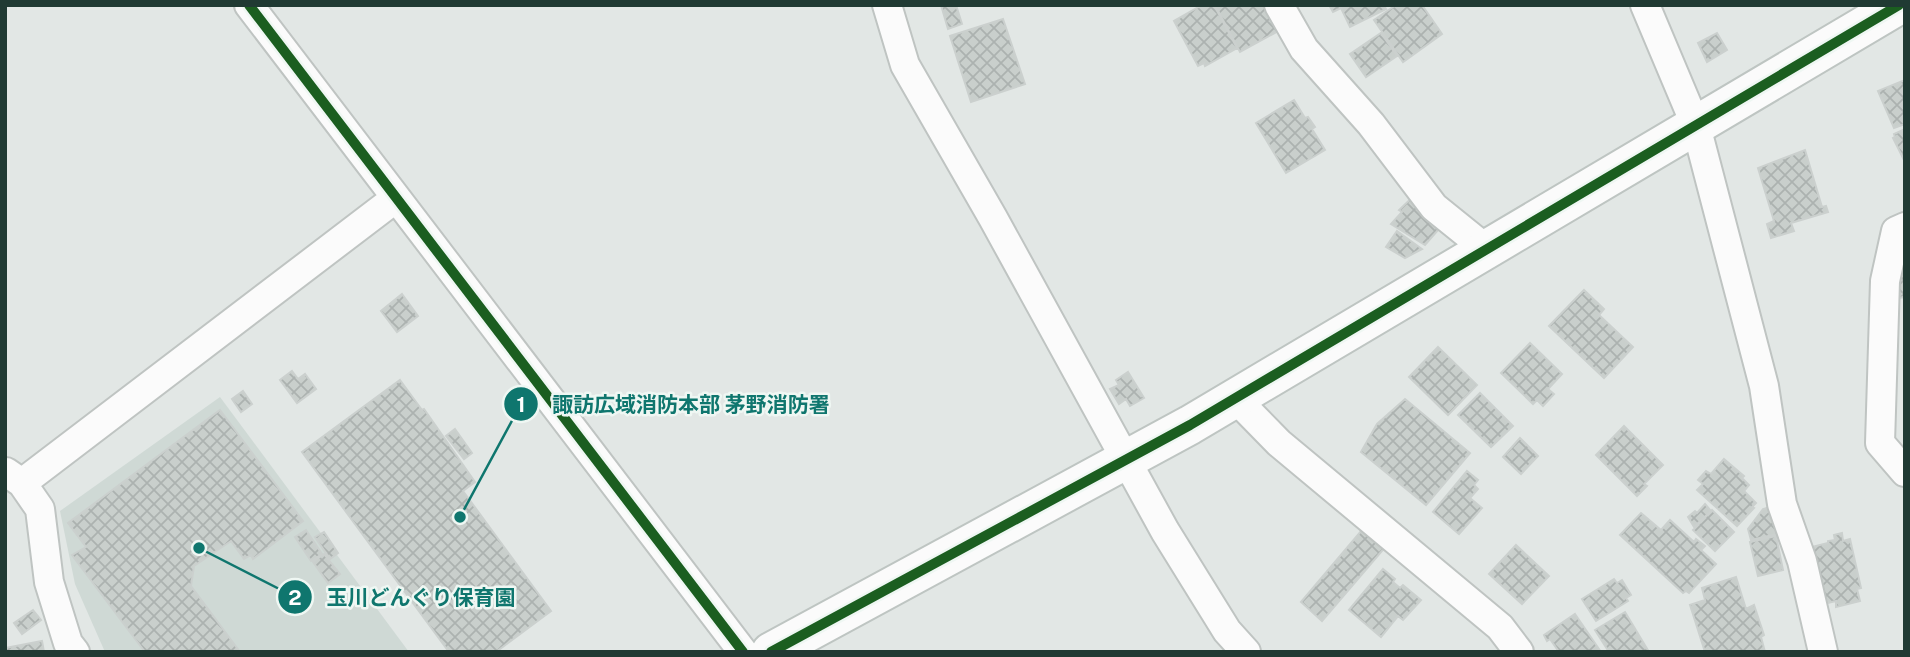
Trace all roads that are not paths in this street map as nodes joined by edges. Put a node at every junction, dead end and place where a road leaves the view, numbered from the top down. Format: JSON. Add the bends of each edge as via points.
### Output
{"nodes":[{"id":1,"x":249,"y":5,"type":"edge"},
{"id":2,"x":887,"y":5,"type":"edge"},
{"id":3,"x":1279,"y":5,"type":"edge"},
{"id":4,"x":1645,"y":5,"type":"edge"},
{"id":5,"x":1899,"y":5,"type":"edge"},
{"id":6,"x":1696,"y":126,"type":"junction"},
{"id":7,"x":396,"y":198,"type":"junction"},
{"id":8,"x":1905,"y":227,"type":"edge"},
{"id":9,"x":1486,"y":249,"type":"junction"},
{"id":10,"x":1235,"y":398,"type":"junction"},
{"id":11,"x":1126,"y":460,"type":"junction"},
{"id":12,"x":1905,"y":472,"type":"edge"},
{"id":13,"x":13,"y":477,"type":"edge"},
{"id":14,"x":75,"y":652,"type":"edge"},
{"id":15,"x":743,"y":652,"type":"edge"},
{"id":16,"x":771,"y":652,"type":"edge"},
{"id":17,"x":1246,"y":652,"type":"edge"},
{"id":18,"x":1519,"y":652,"type":"edge"},
{"id":19,"x":1823,"y":652,"type":"edge"}],
"edges":[{"from":1,"to":7,"type":"street"},
{"from":2,"to":11,"type":"street","via":[[905,65]]},
{"from":3,"to":9,"type":"street","via":[[1304,49],[1371,124],[1434,207]]},
{"from":4,"to":6,"type":"street"},
{"from":5,"to":6,"type":"street"},
{"from":6,"to":9,"type":"street"},
{"from":6,"to":19,"type":"street","via":[[1764,386],[1782,504],[1802,561]]},
{"from":7,"to":13,"type":"street"},
{"from":7,"to":15,"type":"street"},
{"from":8,"to":12,"type":"street","via":[[1896,231],[1885,281],[1880,443]]},
{"from":9,"to":10,"type":"street"},
{"from":10,"to":11,"type":"street"},
{"from":10,"to":18,"type":"street","via":[[1279,443],[1500,627]]},
{"from":11,"to":16,"type":"street"},
{"from":11,"to":17,"type":"street","via":[[1227,631]]},
{"from":13,"to":14,"type":"street","via":[[40,509],[49,582]]}]}
